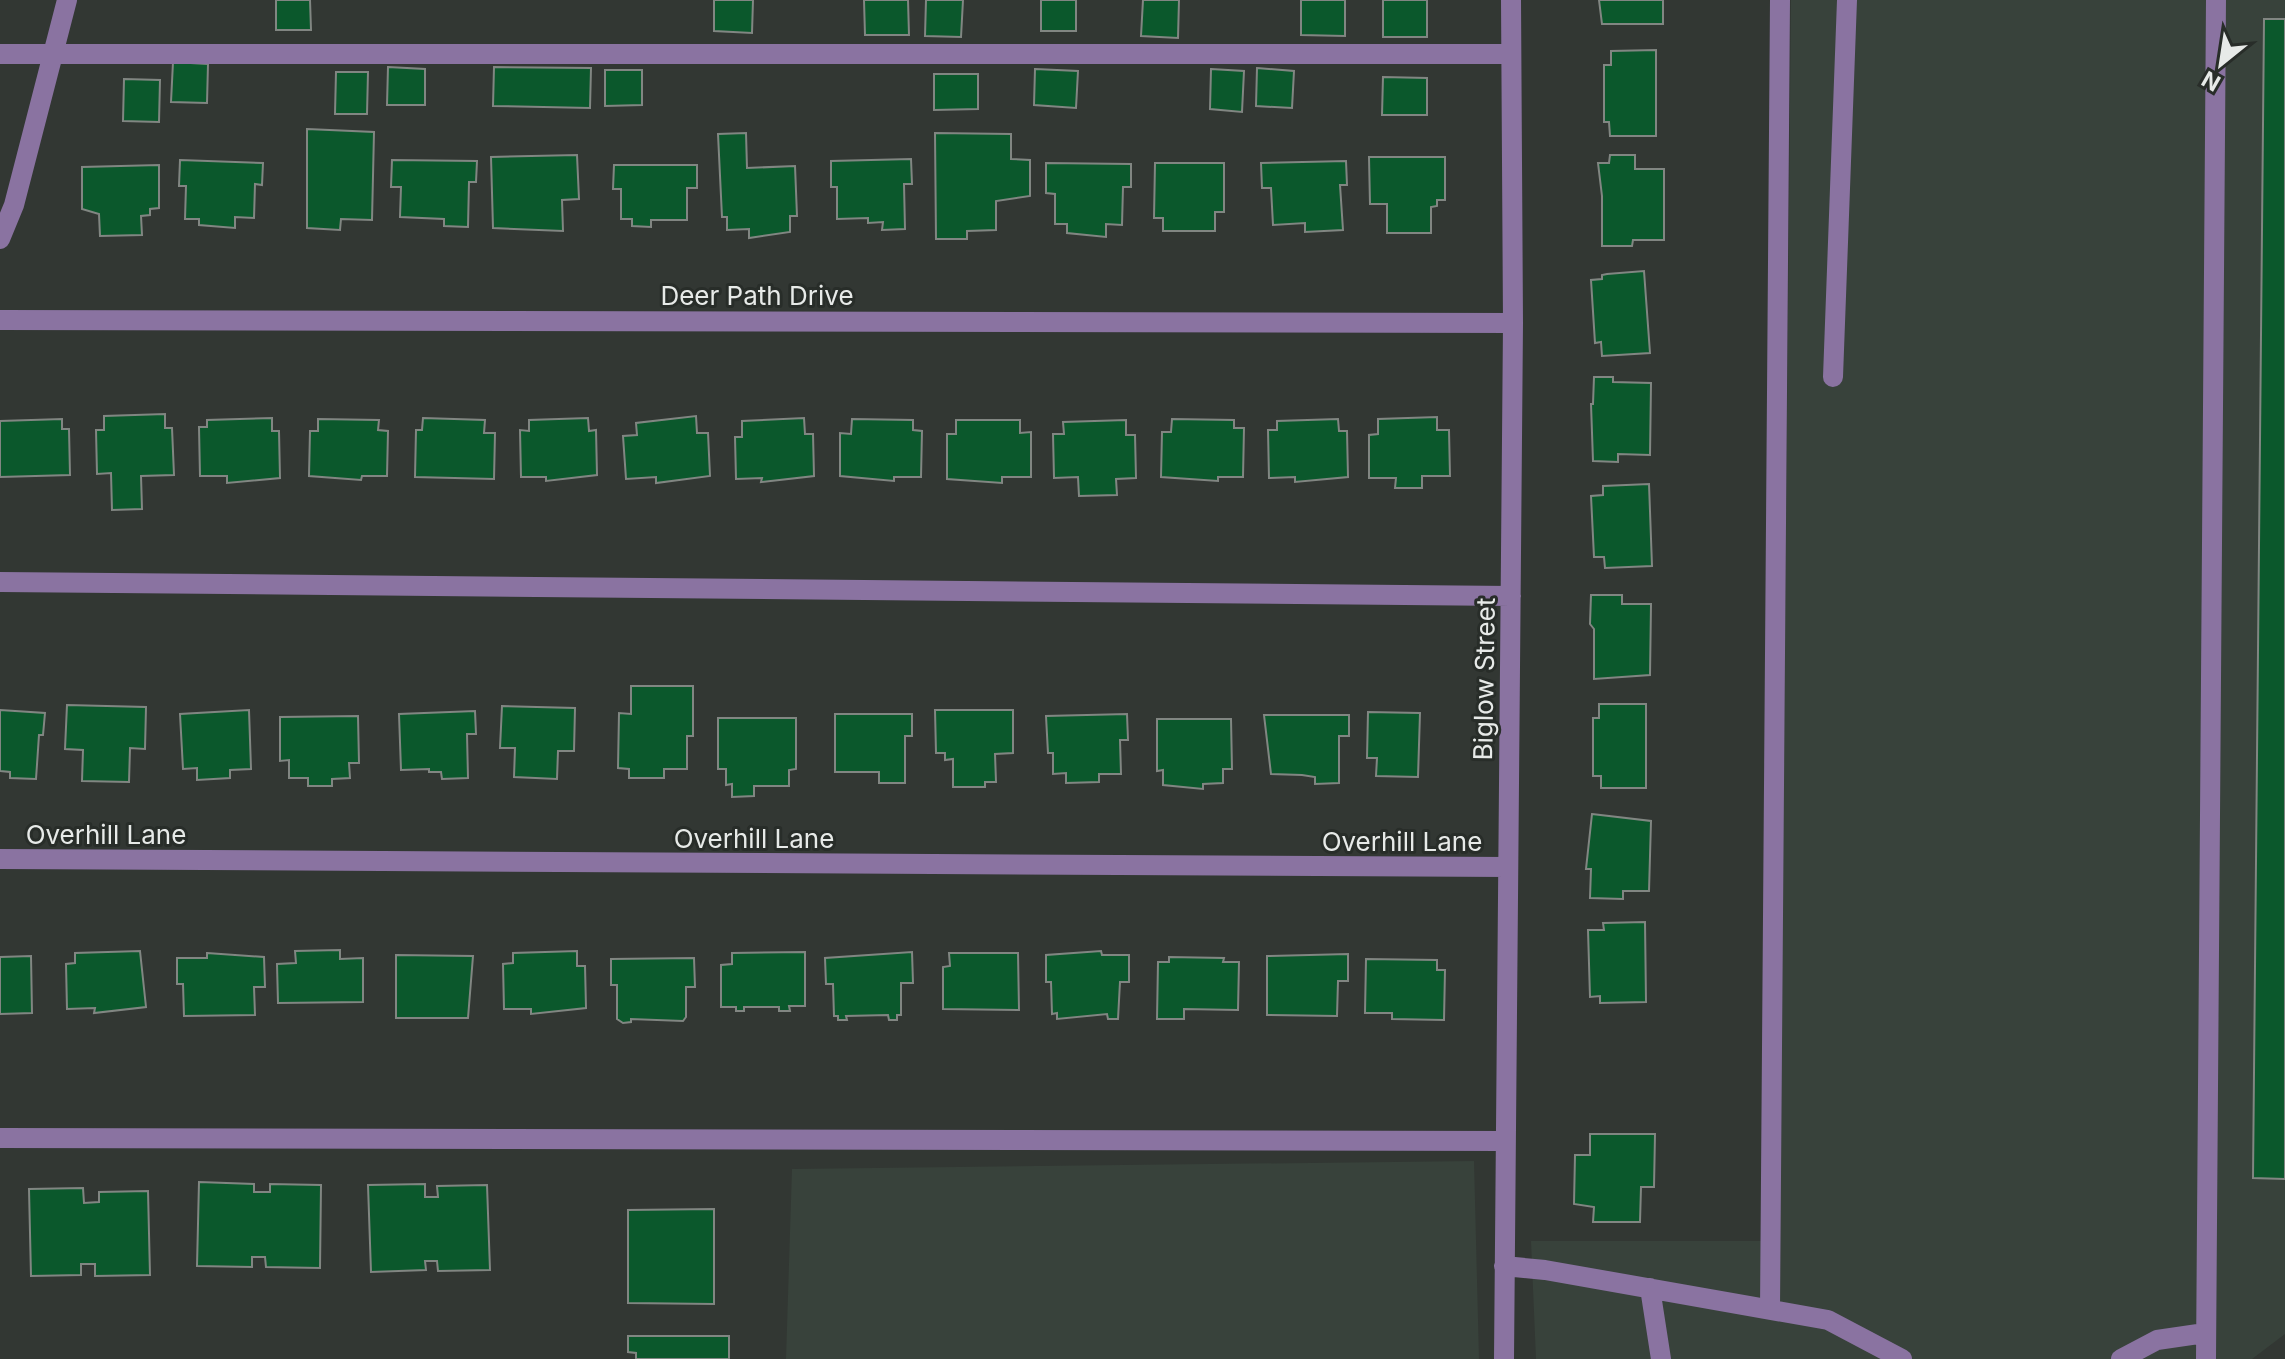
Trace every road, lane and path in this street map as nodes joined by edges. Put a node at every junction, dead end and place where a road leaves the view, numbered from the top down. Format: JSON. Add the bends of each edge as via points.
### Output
{"nodes":[{"id":1,"x":67,"y":0,"type":"edge"},
{"id":2,"x":1511,"y":0,"type":"edge"},
{"id":3,"x":1780,"y":0,"type":"edge"},
{"id":4,"x":1847,"y":0,"type":"edge"},
{"id":5,"x":2216,"y":0,"type":"edge"},
{"id":6,"x":0,"y":54,"type":"edge"},
{"id":7,"x":55,"y":54,"type":"junction"},
{"id":8,"x":1511,"y":54,"type":"junction"},
{"id":9,"x":0,"y":239,"type":"edge"},
{"id":10,"x":0,"y":320,"type":"edge"},
{"id":11,"x":1513,"y":323,"type":"junction"},
{"id":12,"x":1833,"y":377,"type":"dead end"},
{"id":13,"x":0,"y":582,"type":"edge"},
{"id":14,"x":1511,"y":596,"type":"junction"},
{"id":15,"x":0,"y":859,"type":"edge"},
{"id":16,"x":1508,"y":867,"type":"junction"},
{"id":17,"x":0,"y":1138,"type":"edge"},
{"id":18,"x":1505,"y":1141,"type":"junction"},
{"id":19,"x":1504,"y":1266,"type":"junction"},
{"id":20,"x":1650,"y":1288,"type":"junction"},
{"id":21,"x":1770,"y":1309,"type":"junction"},
{"id":22,"x":2205,"y":1333,"type":"junction"},
{"id":23,"x":1504,"y":1359,"type":"edge"},
{"id":24,"x":1661,"y":1359,"type":"edge"},
{"id":25,"x":1902,"y":1359,"type":"edge"},
{"id":26,"x":2121,"y":1359,"type":"edge"},
{"id":27,"x":2206,"y":1359,"type":"edge"}],
"edges":[{"from":1,"to":7,"type":"street"},
{"from":2,"to":8,"type":"street","name":"Biglow Street"},
{"from":3,"to":21,"type":"street"},
{"from":4,"to":12,"type":"street"},
{"from":5,"to":22,"type":"street"},
{"from":6,"to":7,"type":"street"},
{"from":7,"to":8,"type":"street"},
{"from":7,"to":9,"type":"street"},
{"from":8,"to":11,"type":"street","name":"Biglow Street"},
{"from":10,"to":11,"type":"street","name":"Deer Path Drive"},
{"from":11,"to":14,"type":"street","name":"Biglow Street"},
{"from":13,"to":14,"type":"street"},
{"from":14,"to":16,"type":"street","name":"Biglow Street"},
{"from":15,"to":16,"type":"street","name":"Overhill Lane"},
{"from":16,"to":18,"type":"street","name":"Biglow Street"},
{"from":17,"to":18,"type":"street"},
{"from":18,"to":19,"type":"street","name":"Biglow Street"},
{"from":19,"to":20,"type":"street"},
{"from":19,"to":23,"type":"street","name":"Biglow Street"},
{"from":20,"to":21,"type":"street"},
{"from":20,"to":24,"type":"street"},
{"from":21,"to":25,"type":"street","via":[[1828,1320]]},
{"from":22,"to":26,"type":"street","via":[[2157,1340]]},
{"from":22,"to":27,"type":"street"}]}
